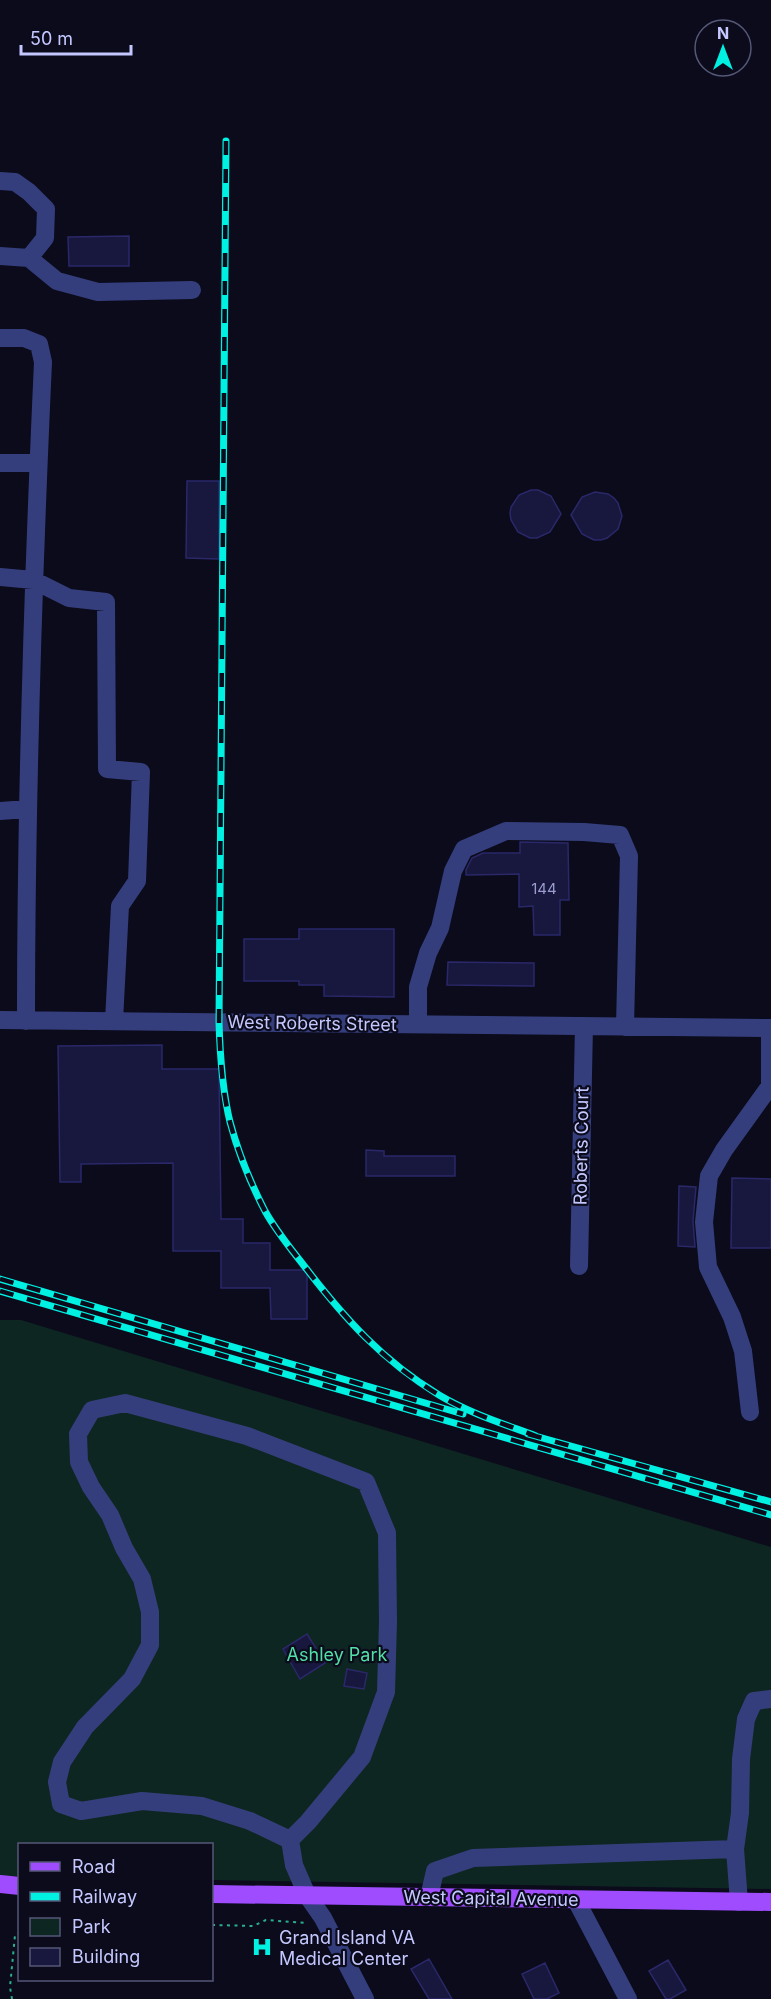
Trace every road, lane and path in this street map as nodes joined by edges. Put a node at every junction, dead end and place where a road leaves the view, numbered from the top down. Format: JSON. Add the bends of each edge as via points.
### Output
{"nodes":[{"id":1,"x":0,"y":181,"type":"edge"},
{"id":2,"x":0,"y":256,"type":"edge"},
{"id":3,"x":29,"y":258,"type":"junction"},
{"id":4,"x":192,"y":290,"type":"dead end"},
{"id":5,"x":0,"y":338,"type":"edge"},
{"id":6,"x":0,"y":463,"type":"edge"},
{"id":7,"x":38,"y":463,"type":"junction"},
{"id":8,"x":0,"y":577,"type":"edge"},
{"id":9,"x":33,"y":580,"type":"junction"},
{"id":10,"x":27,"y":809,"type":"junction"},
{"id":11,"x":0,"y":811,"type":"edge"},
{"id":12,"x":0,"y":1020,"type":"edge"},
{"id":13,"x":26,"y":1021,"type":"junction"},
{"id":14,"x":114,"y":1021,"type":"junction"},
{"id":15,"x":418,"y":1024,"type":"junction"},
{"id":16,"x":584,"y":1026,"type":"junction"},
{"id":17,"x":625,"y":1027,"type":"junction"},
{"id":18,"x":771,"y":1028,"type":"edge"},
{"id":19,"x":579,"y":1266,"type":"dead end"},
{"id":20,"x":750,"y":1412,"type":"dead end"},
{"id":21,"x":771,"y":1699,"type":"edge"},
{"id":22,"x":290,"y":1840,"type":"junction"},
{"id":23,"x":735,"y":1849,"type":"junction"},
{"id":24,"x":0,"y":1884,"type":"edge"},
{"id":25,"x":18,"y":1886,"type":"edge"},
{"id":26,"x":213,"y":1894,"type":"edge"},
{"id":27,"x":307,"y":1895,"type":"junction"},
{"id":28,"x":429,"y":1897,"type":"junction"},
{"id":29,"x":576,"y":1899,"type":"junction"},
{"id":30,"x":739,"y":1902,"type":"junction"},
{"id":31,"x":771,"y":1902,"type":"edge"},
{"id":32,"x":213,"y":1925,"type":"edge"},
{"id":33,"x":311,"y":1932,"type":"dead end"},
{"id":34,"x":18,"y":1934,"type":"edge"},
{"id":35,"x":12,"y":1999,"type":"edge"},
{"id":36,"x":366,"y":1999,"type":"edge"},
{"id":37,"x":628,"y":1999,"type":"edge"}],
"edges":[{"from":1,"to":3,"type":"street","via":[[15,182],[45,209],[45,238]]},
{"from":2,"to":3,"type":"street"},
{"from":3,"to":4,"type":"street","via":[[57,281],[98,291]]},
{"from":5,"to":7,"type":"street","via":[[24,338],[39,344],[43,362]]},
{"from":6,"to":7,"type":"street"},
{"from":7,"to":9,"type":"street"},
{"from":8,"to":9,"type":"street"},
{"from":9,"to":10,"type":"street"},
{"from":9,"to":14,"type":"street","via":[[69,598],[105,602],[107,769],[141,772],[137,881],[120,906]]},
{"from":10,"to":11,"type":"street"},
{"from":10,"to":13,"type":"street"},
{"from":12,"to":13,"type":"street","name":"West Roberts Street"},
{"from":13,"to":14,"type":"street","name":"West Roberts Street"},
{"from":14,"to":15,"type":"street","name":"West Roberts Street"},
{"from":15,"to":16,"type":"street","name":"West Roberts Street"},
{"from":15,"to":17,"type":"street","via":[[418,987],[440,928],[453,871],[464,849],[506,831],[620,835],[629,856]]},
{"from":16,"to":17,"type":"street","name":"West Roberts Street"},
{"from":16,"to":19,"type":"street","name":"Roberts Court"},
{"from":17,"to":18,"type":"street","name":"West Roberts Street"},
{"from":18,"to":20,"type":"street","via":[[770,1086],[709,1176],[704,1222],[708,1267],[743,1351]]},
{"from":21,"to":23,"type":"street","via":[[754,1701],[746,1719]]},
{"from":22,"to":22,"type":"street","via":[[250,1821],[202,1806],[142,1801],[81,1811],[61,1804],[57,1782],[62,1762],[85,1727],[132,1679],[150,1645],[150,1612],[142,1579],[79,1462],[78,1434],[92,1410],[125,1403],[247,1436],[366,1482],[387,1533],[386,1692],[363,1757]]},
{"from":22,"to":27,"type":"street","via":[[294,1865]]},
{"from":23,"to":28,"type":"street","via":[[473,1858],[435,1871]]},
{"from":23,"to":30,"type":"street"},
{"from":24,"to":25,"type":"main road"},
{"from":26,"to":27,"type":"main road","name":"West Capital Avenue"},
{"from":27,"to":28,"type":"main road","name":"West Capital Avenue"},
{"from":27,"to":36,"type":"street"},
{"from":28,"to":29,"type":"main road","name":"West Capital Avenue"},
{"from":29,"to":30,"type":"main road","name":"West Capital Avenue"},
{"from":29,"to":37,"type":"street"},
{"from":30,"to":31,"type":"main road","name":"West Capital Avenue"},
{"from":32,"to":33,"type":"path","via":[[253,1926],[266,1920],[305,1922]]},
{"from":34,"to":35,"type":"path","via":[[10,1987]]}]}
